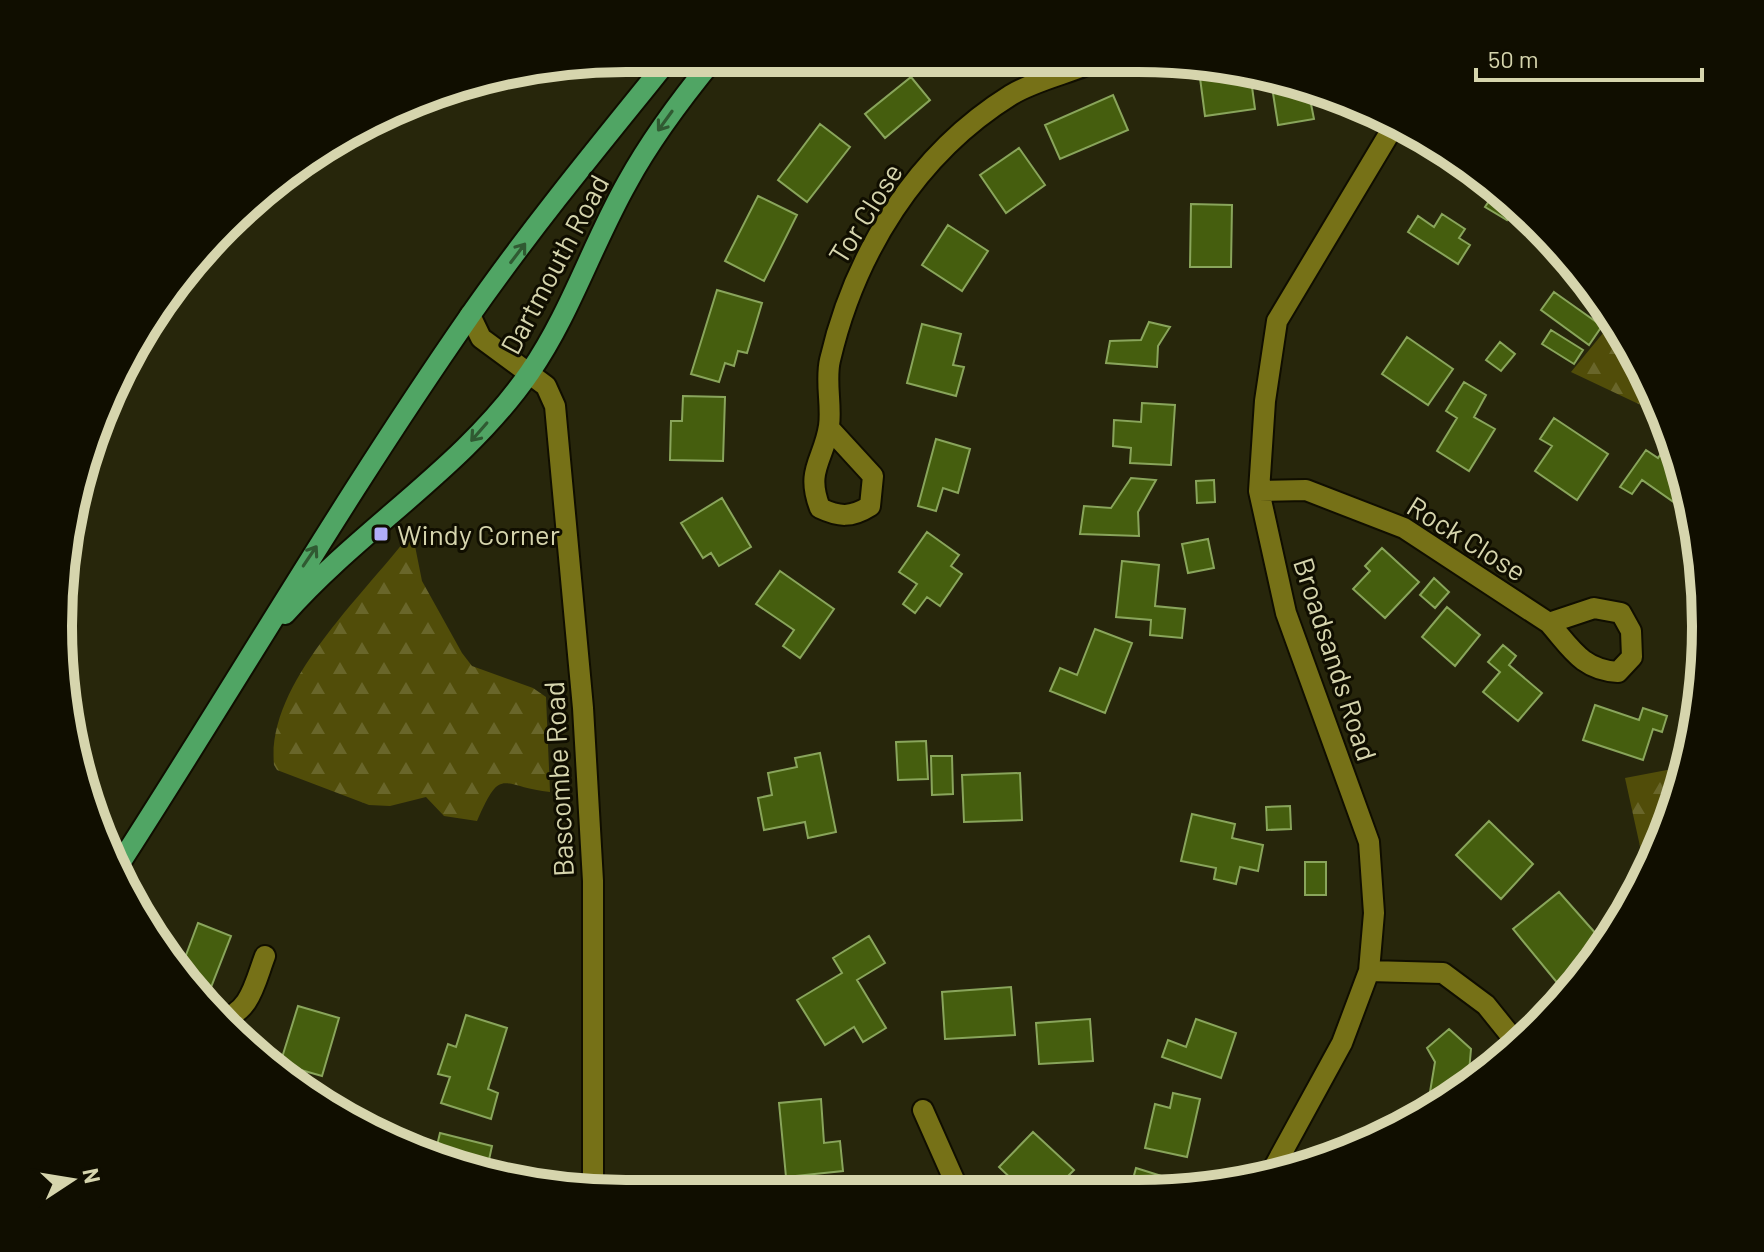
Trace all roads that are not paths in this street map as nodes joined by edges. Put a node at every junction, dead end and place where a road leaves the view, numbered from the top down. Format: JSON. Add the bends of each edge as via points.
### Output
{"nodes":[{"id":1,"x":659,"y":72,"type":"edge"},
{"id":2,"x":704,"y":72,"type":"edge"},
{"id":3,"x":1069,"y":72,"type":"edge"},
{"id":4,"x":1390,"y":133,"type":"edge"},
{"id":5,"x":470,"y":315,"type":"junction"},
{"id":6,"x":529,"y":373,"type":"junction"},
{"id":7,"x":829,"y":428,"type":"dead end"},
{"id":8,"x":1259,"y":491,"type":"junction"},
{"id":9,"x":1549,"y":623,"type":"dead end"},
{"id":10,"x":256,"y":647,"type":"junction"},
{"id":11,"x":123,"y":858,"type":"edge"},
{"id":12,"x":265,"y":956,"type":"dead end"},
{"id":13,"x":1369,"y":971,"type":"junction"},
{"id":14,"x":233,"y":1017,"type":"edge"},
{"id":15,"x":1511,"y":1036,"type":"edge"},
{"id":16,"x":923,"y":1110,"type":"dead end"},
{"id":17,"x":1277,"y":1162,"type":"edge"},
{"id":18,"x":593,"y":1179,"type":"edge"},
{"id":19,"x":954,"y":1180,"type":"edge"}],
"edges":[{"from":5,"to":1,"type":"main road","name":"Dartmouth Road","one_way":true},
{"from":2,"to":6,"type":"main road","name":"Dartmouth Road","one_way":true,"via":[[626,184],[562,318]]},
{"from":3,"to":7,"type":"street","name":"Tor Close","via":[[1012,94],[954,139],[908,187],[848,295],[829,364]]},
{"from":4,"to":8,"type":"street","name":"Broadsands Road","via":[[1277,321]]},
{"from":5,"to":6,"type":"street","name":"Bascombe Road","via":[[481,338]]},
{"from":10,"to":5,"type":"main road","name":"Dartmouth Road","one_way":true,"via":[[300,571]]},
{"from":6,"to":10,"type":"main road","name":"Dartmouth Road","one_way":true,"via":[[472,441],[314,582]]},
{"from":6,"to":18,"type":"street","name":"Bascombe Road","via":[[546,386],[555,406],[583,708],[593,881]]},
{"from":8,"to":9,"type":"street","name":"Rock Close","via":[[1306,490],[1404,528]]},
{"from":8,"to":13,"type":"street","name":"Broadsands Road","via":[[1286,613],[1369,842],[1374,913]]},
{"from":10,"to":11,"type":"main road","name":"Dartmouth Road"},
{"from":12,"to":14,"type":"street","via":[[245,1007]]},
{"from":13,"to":15,"type":"street","via":[[1443,973],[1486,1005]]},
{"from":13,"to":17,"type":"street","name":"Broadsands Road","via":[[1342,1043]]},
{"from":16,"to":19,"type":"street"}]}
